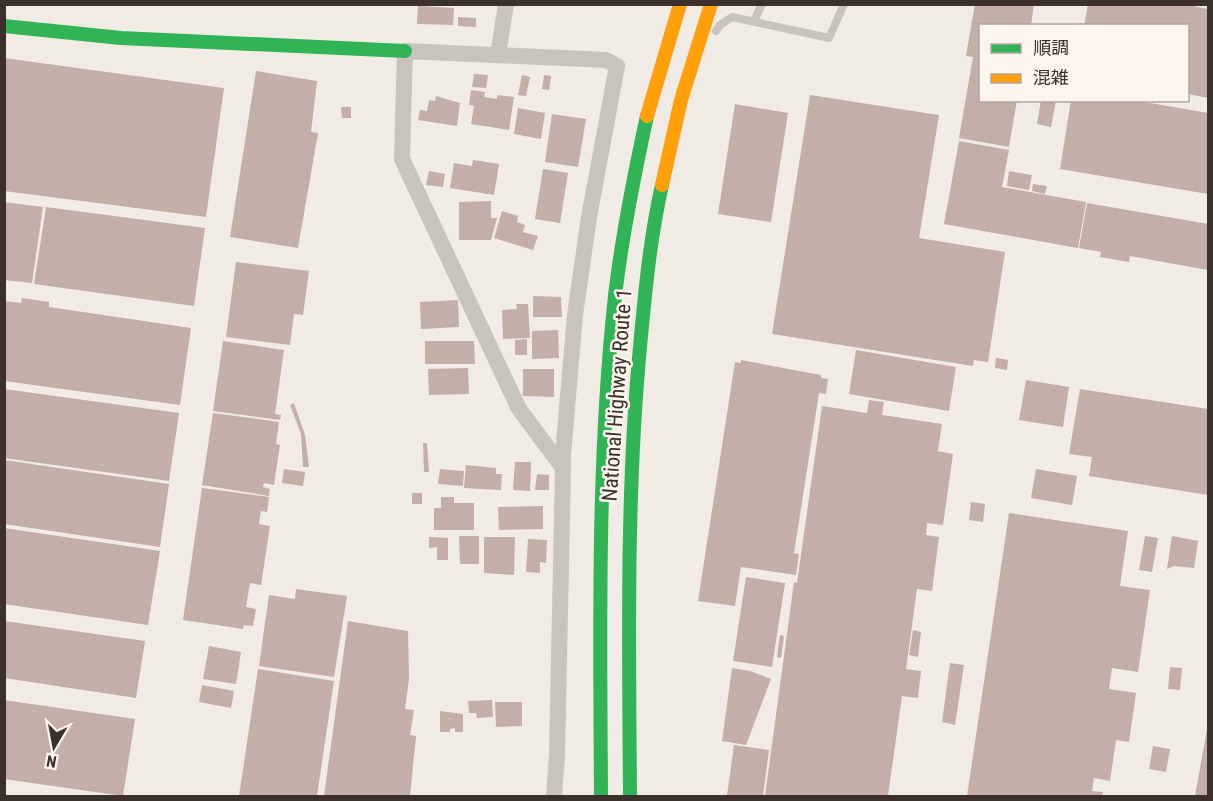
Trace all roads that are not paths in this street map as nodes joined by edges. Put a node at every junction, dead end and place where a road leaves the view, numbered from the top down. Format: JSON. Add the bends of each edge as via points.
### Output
{"nodes":[{"id":1,"x":506,"y":4,"type":"edge"},
{"id":2,"x":675,"y":4,"type":"edge"},
{"id":3,"x":680,"y":4,"type":"edge"},
{"id":4,"x":711,"y":4,"type":"edge"},
{"id":5,"x":762,"y":4,"type":"edge"},
{"id":6,"x":844,"y":4,"type":"edge"},
{"id":7,"x":754,"y":21,"type":"junction"},
{"id":8,"x":4,"y":26,"type":"edge"},
{"id":9,"x":670,"y":30,"type":"junction"},
{"id":10,"x":405,"y":51,"type":"junction"},
{"id":11,"x":498,"y":55,"type":"junction"},
{"id":12,"x":678,"y":109,"type":"junction"},
{"id":13,"x":563,"y":468,"type":"junction"},
{"id":14,"x":600,"y":633,"type":"junction"},
{"id":15,"x":629,"y":635,"type":"junction"},
{"id":16,"x":586,"y":750,"type":"dead end"},
{"id":17,"x":644,"y":775,"type":"dead end"},
{"id":18,"x":554,"y":796,"type":"edge"},
{"id":19,"x":601,"y":796,"type":"edge"},
{"id":20,"x":630,"y":796,"type":"edge"}],
"edges":[{"from":1,"to":11,"type":"street"},
{"from":2,"to":9,"type":"street"},
{"from":3,"to":9,"type":"main road","name":"National Highway Route 1"},
{"from":4,"to":12,"type":"main road","name":"National Highway Route 1"},
{"from":5,"to":7,"type":"lane"},
{"from":6,"to":7,"type":"lane","via":[[829,39]]},
{"from":7,"to":12,"type":"lane","via":[[732,17],[720,25]]},
{"from":8,"to":10,"type":"main road","via":[[122,38]]},
{"from":9,"to":14,"type":"main road","name":"National Highway Route 1","via":[[636,169],[612,322],[602,478]]},
{"from":10,"to":11,"type":"street"},
{"from":10,"to":13,"type":"street","via":[[402,159],[519,409]]},
{"from":11,"to":13,"type":"street","via":[[606,60],[617,66],[575,315]]},
{"from":12,"to":15,"type":"main road","name":"National Highway Route 1","via":[[650,250],[641,324],[631,482]]},
{"from":13,"to":18,"type":"street"},
{"from":14,"to":16,"type":"main road"},
{"from":14,"to":19,"type":"main road","name":"National Highway Route 1"},
{"from":15,"to":17,"type":"main road"},
{"from":15,"to":20,"type":"main road","name":"National Highway Route 1"}]}
